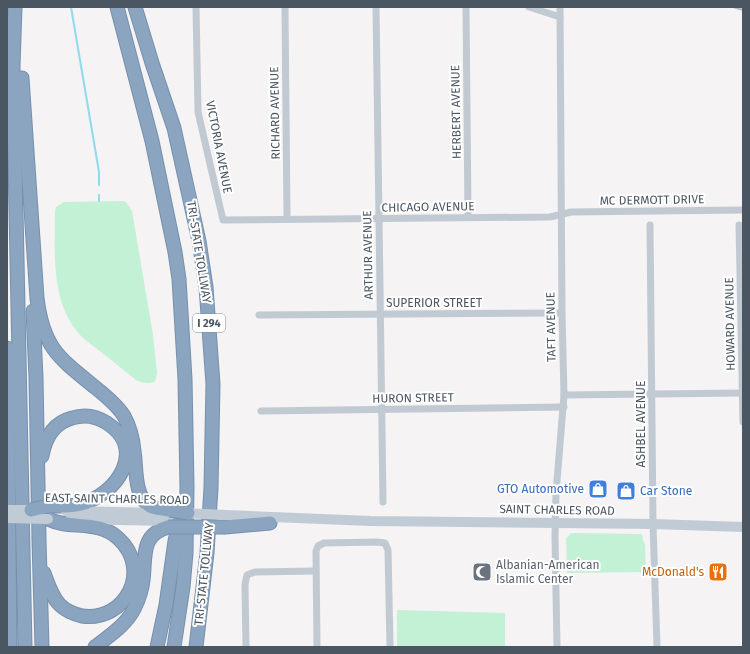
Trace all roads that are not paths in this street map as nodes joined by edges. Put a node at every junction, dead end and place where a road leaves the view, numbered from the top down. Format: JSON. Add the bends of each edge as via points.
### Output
{"nodes":[{"id":1,"x":117,"y":7,"type":"edge"},
{"id":2,"x":135,"y":7,"type":"edge"},
{"id":3,"x":196,"y":7,"type":"edge"},
{"id":4,"x":285,"y":7,"type":"edge"},
{"id":5,"x":376,"y":7,"type":"edge"},
{"id":6,"x":466,"y":7,"type":"edge"},
{"id":7,"x":529,"y":7,"type":"edge"},
{"id":8,"x":560,"y":7,"type":"edge"},
{"id":9,"x":15,"y":9,"type":"edge"},
{"id":10,"x":560,"y":17,"type":"junction"},
{"id":11,"x":29,"y":187,"type":"junction"},
{"id":12,"x":743,"y":210,"type":"edge"},
{"id":13,"x":561,"y":213,"type":"junction"},
{"id":14,"x":468,"y":217,"type":"junction"},
{"id":15,"x":379,"y":219,"type":"junction"},
{"id":16,"x":223,"y":220,"type":"joint"},
{"id":17,"x":287,"y":220,"type":"junction"},
{"id":18,"x":650,"y":225,"type":"dead end"},
{"id":19,"x":739,"y":226,"type":"dead end"},
{"id":20,"x":562,"y":313,"type":"junction"},
{"id":21,"x":380,"y":314,"type":"junction"},
{"id":22,"x":259,"y":315,"type":"dead end"},
{"id":23,"x":7,"y":348,"type":"edge"},
{"id":24,"x":743,"y":392,"type":"edge"},
{"id":25,"x":652,"y":394,"type":"junction"},
{"id":26,"x":564,"y":395,"type":"junction"},
{"id":27,"x":564,"y":407,"type":"junction"},
{"id":28,"x":381,"y":409,"type":"junction"},
{"id":29,"x":262,"y":411,"type":"dead end"},
{"id":30,"x":743,"y":422,"type":"edge"},
{"id":31,"x":38,"y":484,"type":"junction"},
{"id":32,"x":7,"y":485,"type":"edge"},
{"id":33,"x":187,"y":486,"type":"junction"},
{"id":34,"x":383,"y":502,"type":"dead end"},
{"id":35,"x":7,"y":510,"type":"edge"},
{"id":36,"x":30,"y":510,"type":"joint"},
{"id":37,"x":48,"y":512,"type":"junction"},
{"id":38,"x":188,"y":513,"type":"joint"},
{"id":39,"x":7,"y":518,"type":"edge"},
{"id":40,"x":169,"y":518,"type":"junction"},
{"id":41,"x":371,"y":521,"type":"junction"},
{"id":42,"x":225,"y":522,"type":"junction"},
{"id":43,"x":555,"y":522,"type":"junction"},
{"id":44,"x":270,"y":523,"type":"joint"},
{"id":45,"x":653,"y":524,"type":"junction"},
{"id":46,"x":743,"y":527,"type":"edge"},
{"id":47,"x":8,"y":555,"type":"edge"},
{"id":48,"x":40,"y":564,"type":"junction"},
{"id":49,"x":316,"y":571,"type":"junction"},
{"id":50,"x":10,"y":647,"type":"edge"},
{"id":51,"x":25,"y":647,"type":"edge"},
{"id":52,"x":42,"y":647,"type":"edge"},
{"id":53,"x":95,"y":647,"type":"edge"},
{"id":54,"x":158,"y":647,"type":"edge"},
{"id":55,"x":174,"y":647,"type":"edge"},
{"id":56,"x":196,"y":647,"type":"edge"},
{"id":57,"x":246,"y":647,"type":"edge"},
{"id":58,"x":317,"y":647,"type":"edge"},
{"id":59,"x":390,"y":647,"type":"edge"},
{"id":60,"x":557,"y":647,"type":"edge"},
{"id":61,"x":657,"y":647,"type":"edge"}],
"edges":[{"from":1,"to":33,"type":"highway","name":"TRI-STATE TOLLWAY","number":"I 294","via":[[152,141],[179,279],[186,379]]},
{"from":2,"to":56,"type":"highway","name":"TRI-STATE TOLLWAY","number":"I 294","via":[[174,128],[199,241],[206,287],[213,384],[211,488],[207,553]]},
{"from":3,"to":16,"type":"street","name":"VICTORIA AVENUE","via":[[198,112]]},
{"from":4,"to":17,"type":"street","name":"RICHARD AVENUE"},
{"from":5,"to":15,"type":"street","name":"ARTHUR AVENUE"},
{"from":6,"to":14,"type":"street","name":"HERBERT AVENUE"},
{"from":7,"to":10,"type":"street"},
{"from":8,"to":10,"type":"street","name":"TAFT AVENUE"},
{"from":9,"to":11,"type":"highway"},
{"from":9,"to":51,"type":"highway","via":[[14,74]]},
{"from":10,"to":13,"type":"street","name":"TAFT AVENUE"},
{"from":11,"to":31,"type":"highway"},
{"from":11,"to":40,"type":"highway","via":[[37,302],[45,334],[51,346],[69,367],[115,404],[124,416],[132,440],[142,497],[146,503]]},
{"from":12,"to":13,"type":"street","name":"MC DERMOTT DRIVE"},
{"from":13,"to":14,"type":"street","name":"CHICAGO AVENUE","via":[[550,217]]},
{"from":13,"to":20,"type":"street","name":"TAFT AVENUE"},
{"from":14,"to":15,"type":"street","name":"CHICAGO AVENUE"},
{"from":15,"to":17,"type":"street","name":"CHICAGO AVENUE"},
{"from":15,"to":21,"type":"street","name":"ARTHUR AVENUE"},
{"from":16,"to":17,"type":"street","name":"CHICAGO AVENUE"},
{"from":18,"to":25,"type":"street","name":"ASHBEL AVENUE"},
{"from":19,"to":24,"type":"street","name":"HOWARD AVENUE"},
{"from":20,"to":21,"type":"street","name":"SUPERIOR STREET"},
{"from":20,"to":26,"type":"street","name":"TAFT AVENUE"},
{"from":21,"to":22,"type":"street","name":"SUPERIOR STREET"},
{"from":21,"to":28,"type":"street","name":"ARTHUR AVENUE"},
{"from":23,"to":32,"type":"highway"},
{"from":24,"to":25,"type":"street"},
{"from":24,"to":30,"type":"street","name":"HOWARD AVENUE"},
{"from":25,"to":26,"type":"street"},
{"from":25,"to":45,"type":"street","name":"ASHBEL AVENUE"},
{"from":26,"to":27,"type":"street","name":"TAFT AVENUE"},
{"from":27,"to":28,"type":"street","name":"HURON STREET"},
{"from":27,"to":43,"type":"street","name":"TAFT AVENUE"},
{"from":28,"to":29,"type":"street","name":"HURON STREET"},
{"from":28,"to":34,"type":"street","name":"ARTHUR AVENUE"},
{"from":31,"to":37,"type":"highway","via":[[46,439],[55,427],[65,420],[78,416],[100,419],[113,427],[123,440],[126,454],[124,468],[112,487],[98,498]]},
{"from":31,"to":48,"type":"highway"},
{"from":32,"to":47,"type":"highway"},
{"from":33,"to":54,"type":"highway","via":[[175,541]]},
{"from":33,"to":55,"type":"highway","name":"TRI-STATE TOLLWAY","number":"I 294","via":[[186,553]]},
{"from":35,"to":36,"type":"main road","name":"EAST SAINT CHARLES ROAD","bridge":true},
{"from":36,"to":37,"type":"highway","bridge":true},
{"from":37,"to":39,"type":"main road","name":"EAST SAINT CHARLES ROAD","bridge":true},
{"from":37,"to":40,"type":"main road","name":"EAST SAINT CHARLES ROAD"},
{"from":37,"to":48,"type":"highway","via":[[57,523],[86,525],[119,539],[132,558],[133,581],[129,593],[116,608],[106,614],[79,615],[59,605]]},
{"from":38,"to":40,"type":"highway","bridge":true},
{"from":38,"to":42,"type":"main road","name":"EAST SAINT CHARLES ROAD","bridge":true},
{"from":40,"to":42,"type":"highway","bridge":true},
{"from":40,"to":53,"type":"highway","via":[[147,543],[141,590],[133,611],[125,622]]},
{"from":41,"to":42,"type":"main road","name":"SAINT CHARLES ROAD"},
{"from":41,"to":43,"type":"main road","name":"SAINT CHARLES ROAD"},
{"from":41,"to":44,"type":"main road","name":"SAINT CHARLES ROAD"},
{"from":42,"to":44,"type":"highway"},
{"from":43,"to":45,"type":"main road","name":"SAINT CHARLES ROAD"},
{"from":43,"to":60,"type":"street","name":"TAFT AVENUE"},
{"from":45,"to":46,"type":"main road","name":"SAINT CHARLES ROAD"},
{"from":45,"to":61,"type":"street","name":"ASHBEL AVENUE"},
{"from":47,"to":50,"type":"highway"},
{"from":48,"to":52,"type":"highway"},
{"from":49,"to":57,"type":"street","via":[[255,572],[247,575]]},
{"from":49,"to":58,"type":"street"},
{"from":49,"to":59,"type":"street","via":[[316,551],[318,546],[324,543],[384,543],[388,550]]}]}
